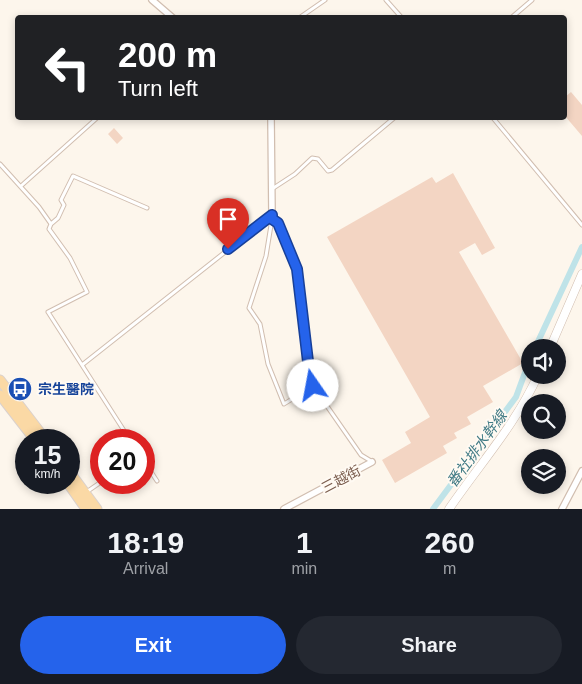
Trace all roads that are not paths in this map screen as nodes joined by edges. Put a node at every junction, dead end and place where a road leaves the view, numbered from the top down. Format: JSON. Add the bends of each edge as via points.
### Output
{"nodes":[{"id":1,"x":152,"y":0,"type":"edge"},
{"id":2,"x":325,"y":0,"type":"edge"},
{"id":3,"x":386,"y":0,"type":"edge"},
{"id":4,"x":532,"y":0,"type":"edge"},
{"id":5,"x":170,"y":15,"type":"edge"},
{"id":6,"x":303,"y":15,"type":"edge"},
{"id":7,"x":399,"y":15,"type":"edge"},
{"id":8,"x":514,"y":15,"type":"edge"},
{"id":9,"x":95,"y":120,"type":"edge"},
{"id":10,"x":271,"y":120,"type":"edge"},
{"id":11,"x":392,"y":120,"type":"edge"},
{"id":12,"x":495,"y":120,"type":"edge"},
{"id":13,"x":0,"y":164,"type":"edge"},
{"id":14,"x":21,"y":186,"type":"junction"},
{"id":15,"x":272,"y":189,"type":"junction"},
{"id":16,"x":147,"y":208,"type":"dead end"},
{"id":17,"x":272,"y":217,"type":"junction"},
{"id":18,"x":51,"y":224,"type":"junction"},
{"id":19,"x":582,"y":225,"type":"edge"},
{"id":20,"x":582,"y":274,"type":"edge"},
{"id":21,"x":554,"y":339,"type":"edge"},
{"id":22,"x":82,"y":365,"type":"junction"},
{"id":23,"x":0,"y":380,"type":"edge"},
{"id":24,"x":534,"y":384,"type":"edge"},
{"id":25,"x":313,"y":386,"type":"junction"},
{"id":26,"x":0,"y":395,"type":"edge"},
{"id":27,"x":12,"y":403,"type":"junction"},
{"id":28,"x":28,"y":429,"type":"edge"},
{"id":29,"x":36,"y":429,"type":"edge"},
{"id":30,"x":123,"y":429,"type":"edge"},
{"id":31,"x":372,"y":462,"type":"joint"},
{"id":32,"x":582,"y":471,"type":"edge"},
{"id":33,"x":90,"y":489,"type":"edge"},
{"id":34,"x":81,"y":494,"type":"junction"},
{"id":35,"x":86,"y":509,"type":"edge"},
{"id":36,"x":97,"y":509,"type":"edge"},
{"id":37,"x":284,"y":509,"type":"edge"},
{"id":38,"x":449,"y":509,"type":"edge"},
{"id":39,"x":562,"y":509,"type":"edge"}],
"edges":[{"from":1,"to":5,"type":"street"},
{"from":2,"to":6,"type":"lane"},
{"from":3,"to":7,"type":"lane"},
{"from":4,"to":8,"type":"lane"},
{"from":9,"to":14,"type":"lane"},
{"from":10,"to":15,"type":"street"},
{"from":11,"to":15,"type":"lane","via":[[332,170],[328,171],[318,159],[312,158]]},
{"from":12,"to":19,"type":"lane"},
{"from":13,"to":14,"type":"lane"},
{"from":14,"to":18,"type":"lane"},
{"from":15,"to":17,"type":"street"},
{"from":16,"to":18,"type":"lane","via":[[73,176],[61,200],[64,205]]},
{"from":17,"to":22,"type":"lane"},
{"from":17,"to":25,"type":"lane","via":[[278,223],[297,269]]},
{"from":17,"to":25,"type":"lane","via":[[266,256],[249,308],[260,324],[268,364],[284,404]]},
{"from":18,"to":22,"type":"lane","via":[[48,229],[70,258],[87,292],[48,312]]},
{"from":20,"to":21,"type":"street"},
{"from":22,"to":30,"type":"lane"},
{"from":23,"to":27,"type":"main road"},
{"from":24,"to":38,"type":"street","via":[[509,426]]},
{"from":25,"to":31,"type":"lane","via":[[361,455]]},
{"from":26,"to":27,"type":"main road"},
{"from":27,"to":28,"type":"main road"},
{"from":27,"to":29,"type":"main road"},
{"from":31,"to":37,"type":"street","name":"三越街"},
{"from":32,"to":39,"type":"street"},
{"from":33,"to":34,"type":"lane"},
{"from":34,"to":35,"type":"main road"},
{"from":34,"to":36,"type":"main road"}]}
